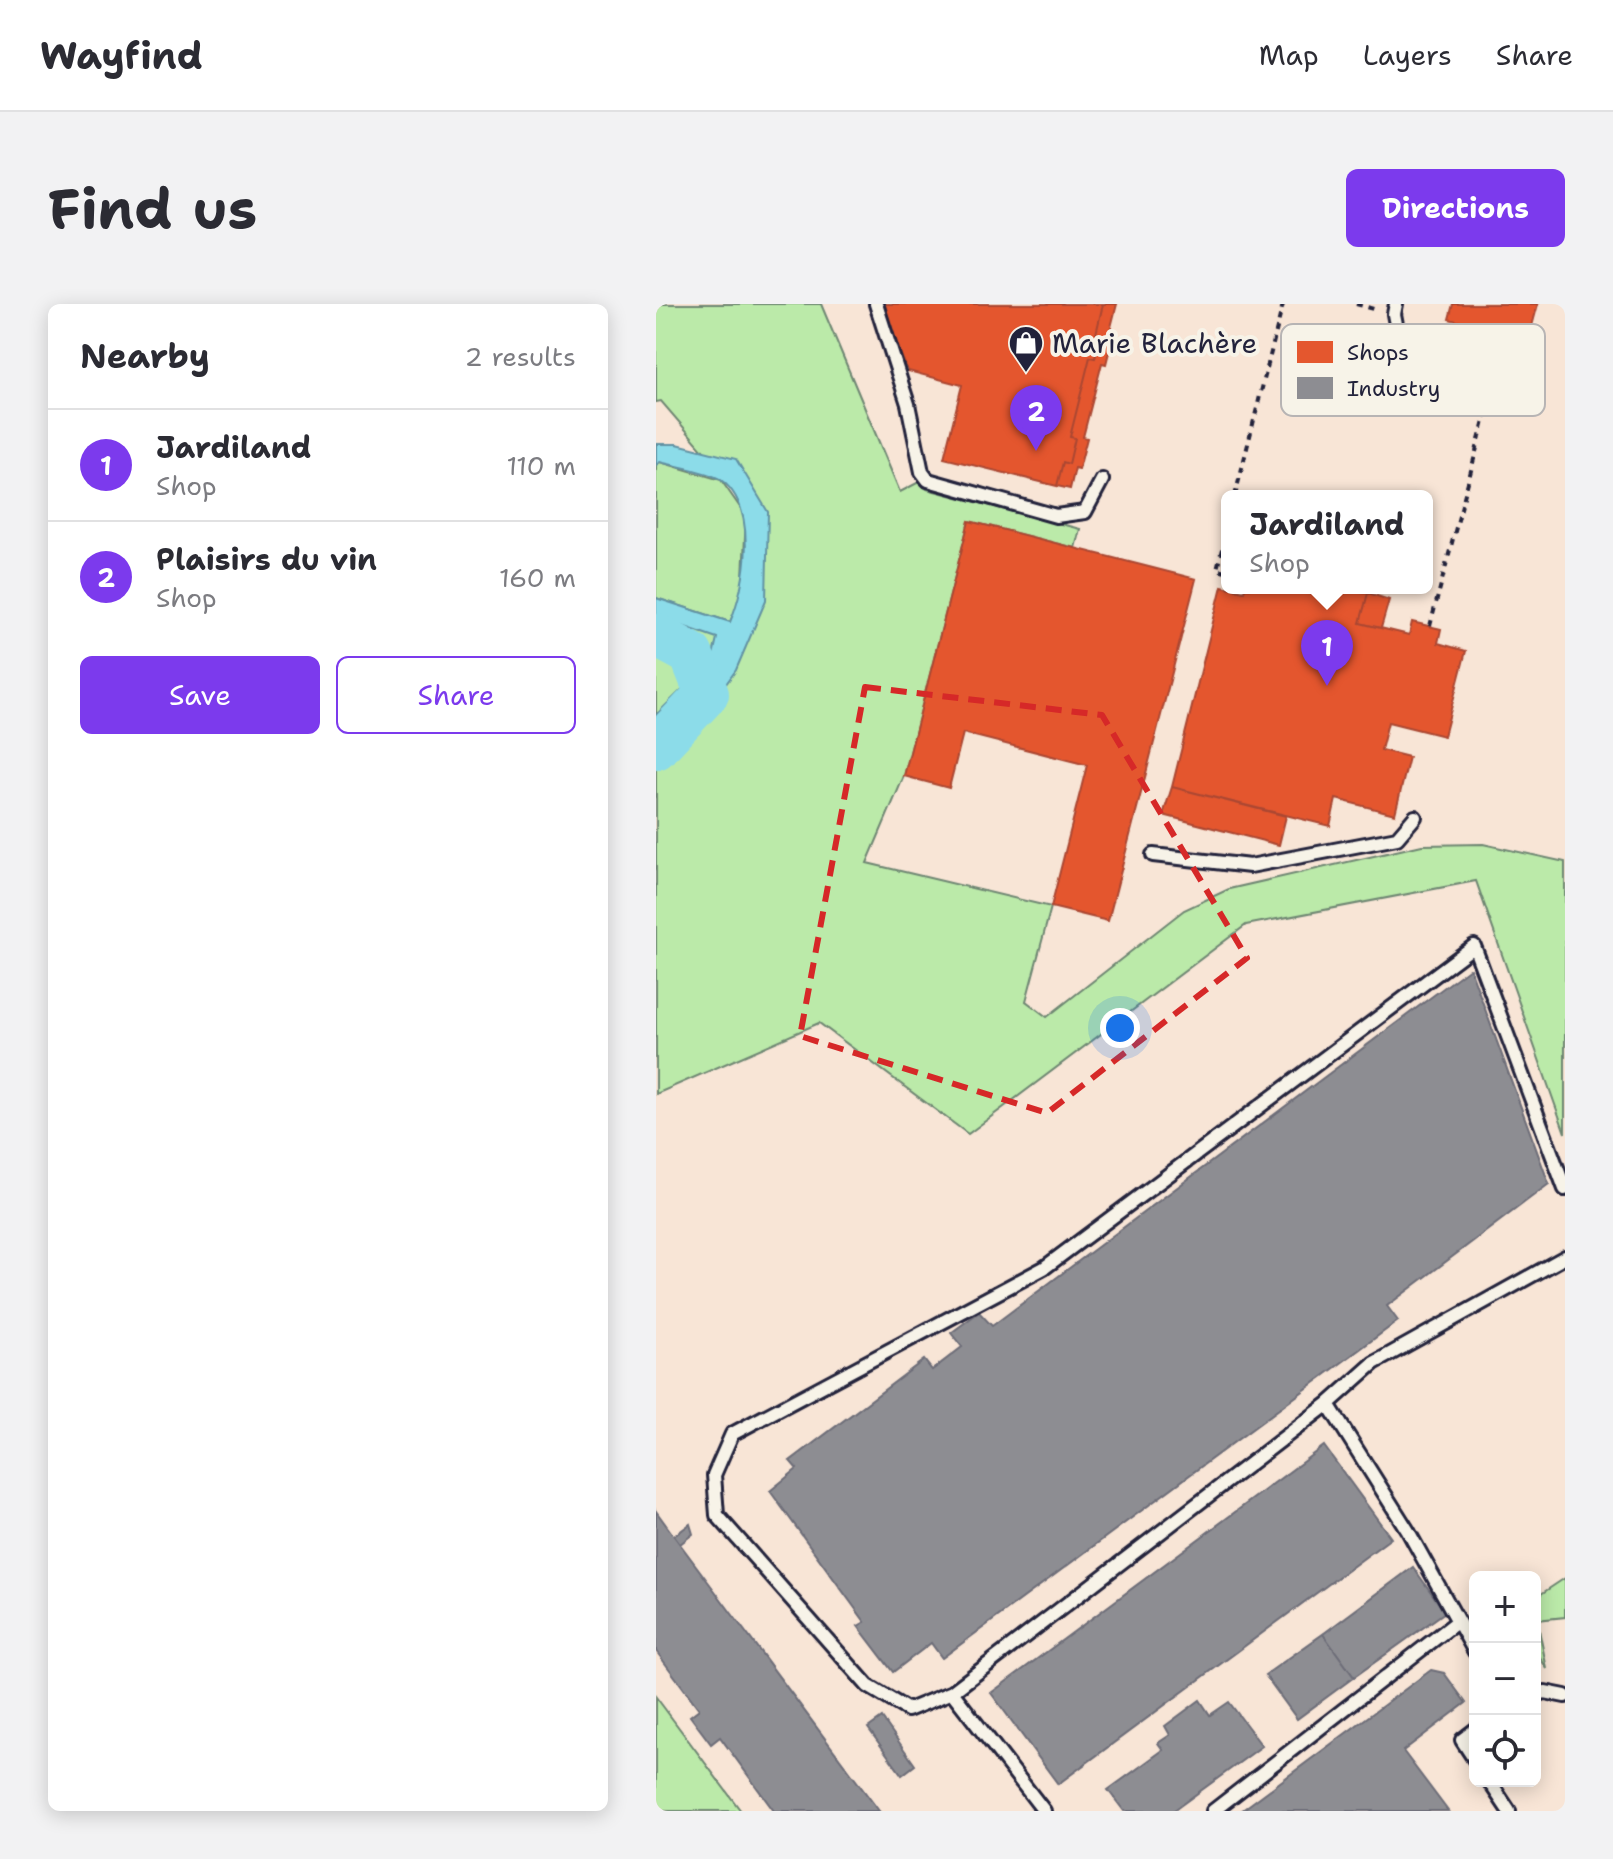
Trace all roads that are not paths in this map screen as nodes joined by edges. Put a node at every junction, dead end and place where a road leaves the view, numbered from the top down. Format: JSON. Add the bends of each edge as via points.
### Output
{"nodes":[{"id":1,"x":876,"y":304,"type":"edge"},
{"id":2,"x":1396,"y":304,"type":"edge"},
{"id":3,"x":1396,"y":324,"type":"edge"},
{"id":4,"x":1102,"y":480,"type":"dead end"},
{"id":5,"x":1415,"y":817,"type":"dead end"},
{"id":6,"x":1153,"y":855,"type":"dead end"},
{"id":7,"x":1565,"y":1189,"type":"edge"},
{"id":8,"x":1565,"y":1257,"type":"edge"},
{"id":9,"x":1328,"y":1404,"type":"junction"},
{"id":10,"x":1458,"y":1621,"type":"junction"},
{"id":11,"x":1470,"y":1643,"type":"edge"},
{"id":12,"x":952,"y":1692,"type":"junction"},
{"id":13,"x":1541,"y":1693,"type":"edge"},
{"id":14,"x":1565,"y":1696,"type":"edge"},
{"id":15,"x":1469,"y":1735,"type":"edge"},
{"id":16,"x":1469,"y":1751,"type":"edge"},
{"id":17,"x":1493,"y":1787,"type":"edge"},
{"id":18,"x":1044,"y":1811,"type":"edge"},
{"id":19,"x":1213,"y":1811,"type":"edge"},
{"id":20,"x":1509,"y":1811,"type":"edge"}],
"edges":[{"from":1,"to":4,"type":"lane","via":[[928,480],[1056,516],[1085,512]]},
{"from":2,"to":3,"type":"lane"},
{"from":5,"to":6,"type":"lane","via":[[1397,838],[1250,866]]},
{"from":7,"to":12,"type":"lane","via":[[1474,946],[1044,1268],[732,1434],[714,1475],[717,1515],[868,1686],[908,1710]]},
{"from":8,"to":9,"type":"lane","via":[[1374,1363]]},
{"from":9,"to":10,"type":"lane"},
{"from":9,"to":12,"type":"lane"},
{"from":10,"to":11,"type":"lane"},
{"from":10,"to":19,"type":"lane"},
{"from":12,"to":18,"type":"lane"},
{"from":13,"to":14,"type":"lane"},
{"from":15,"to":16,"type":"lane","via":[[1462,1740]]},
{"from":17,"to":20,"type":"lane"}]}
